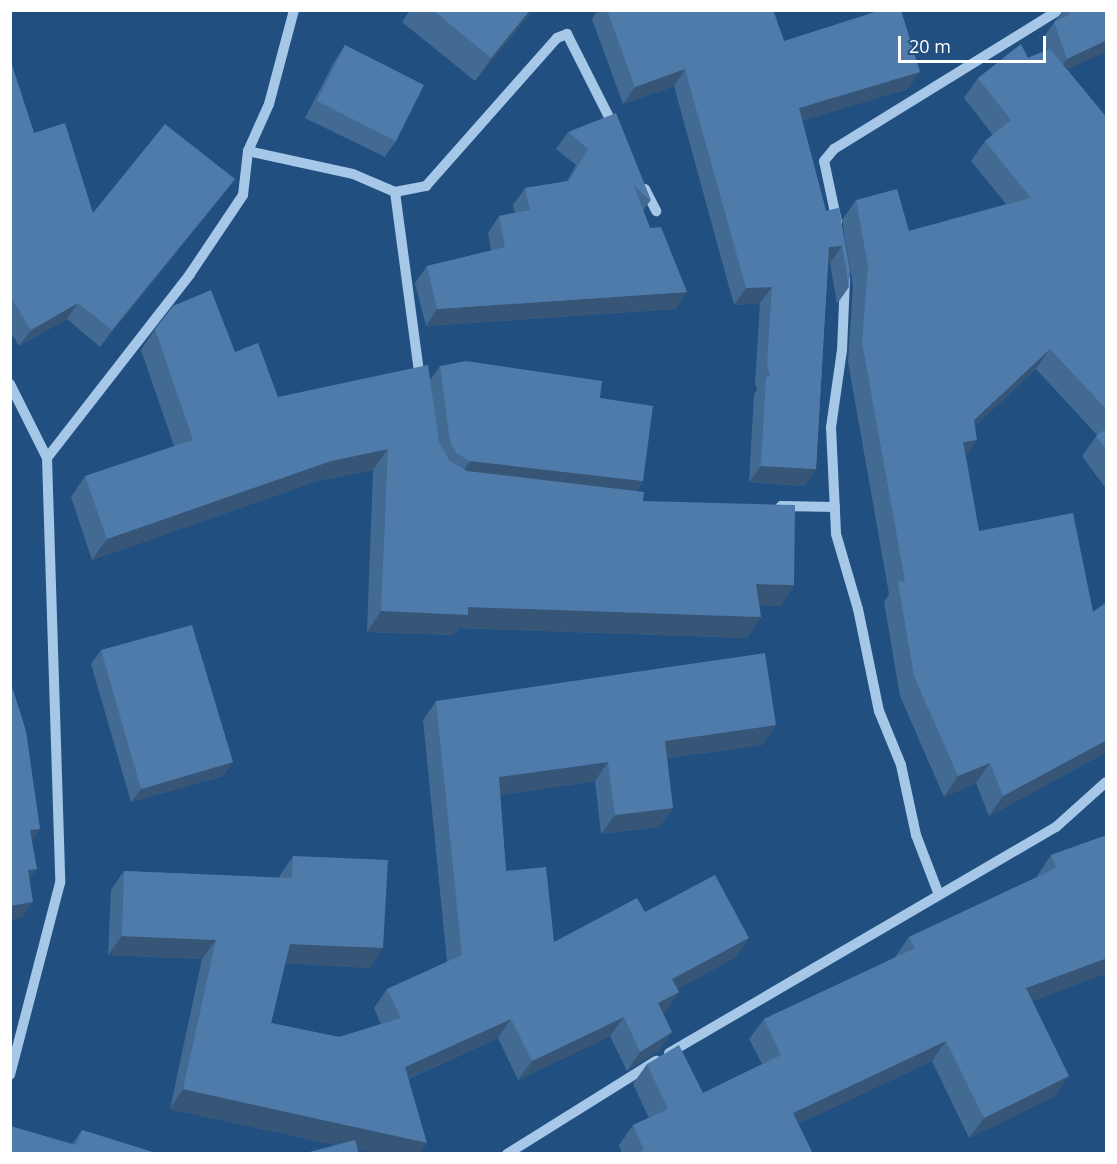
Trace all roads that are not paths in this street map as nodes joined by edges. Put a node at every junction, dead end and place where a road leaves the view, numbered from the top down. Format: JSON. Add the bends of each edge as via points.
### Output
{"nodes":[{"id":1,"x":294,"y":10,"type":"edge"},
{"id":2,"x":1059,"y":10,"type":"edge"},
{"id":3,"x":619,"y":138,"type":"edge"},
{"id":4,"x":248,"y":151,"type":"junction"},
{"id":5,"x":640,"y":180,"type":"edge"},
{"id":6,"x":395,"y":192,"type":"junction"},
{"id":7,"x":656,"y":211,"type":"dead end"},
{"id":8,"x":839,"y":240,"type":"edge"},
{"id":9,"x":843,"y":263,"type":"edge"},
{"id":10,"x":10,"y":384,"type":"edge"},
{"id":11,"x":422,"y":398,"type":"edge"},
{"id":12,"x":47,"y":458,"type":"junction"},
{"id":13,"x":763,"y":506,"type":"edge"},
{"id":14,"x":835,"y":507,"type":"junction"},
{"id":15,"x":1107,"y":782,"type":"edge"},
{"id":16,"x":939,"y":895,"type":"junction"},
{"id":17,"x":10,"y":1075,"type":"edge"},
{"id":18,"x":507,"y":1154,"type":"edge"}],
"edges":[{"from":1,"to":4,"type":"street","via":[[269,104]]},
{"from":2,"to":8,"type":"street","via":[[834,149],[824,161]]},
{"from":3,"to":6,"type":"street","via":[[567,33],[557,38],[426,186]]},
{"from":4,"to":6,"type":"street","via":[[353,174]]},
{"from":4,"to":12,"type":"street","via":[[243,195],[190,274]]},
{"from":5,"to":7,"type":"street"},
{"from":6,"to":11,"type":"street"},
{"from":9,"to":14,"type":"street","via":[[844,326],[831,427]]},
{"from":10,"to":12,"type":"street"},
{"from":12,"to":17,"type":"street","via":[[60,883]]},
{"from":13,"to":14,"type":"street"},
{"from":14,"to":16,"type":"street","via":[[836,534],[858,609],[879,711],[901,765],[916,835]]},
{"from":15,"to":16,"type":"street","via":[[1056,827]]},
{"from":16,"to":18,"type":"street","via":[[713,1026]]}]}
